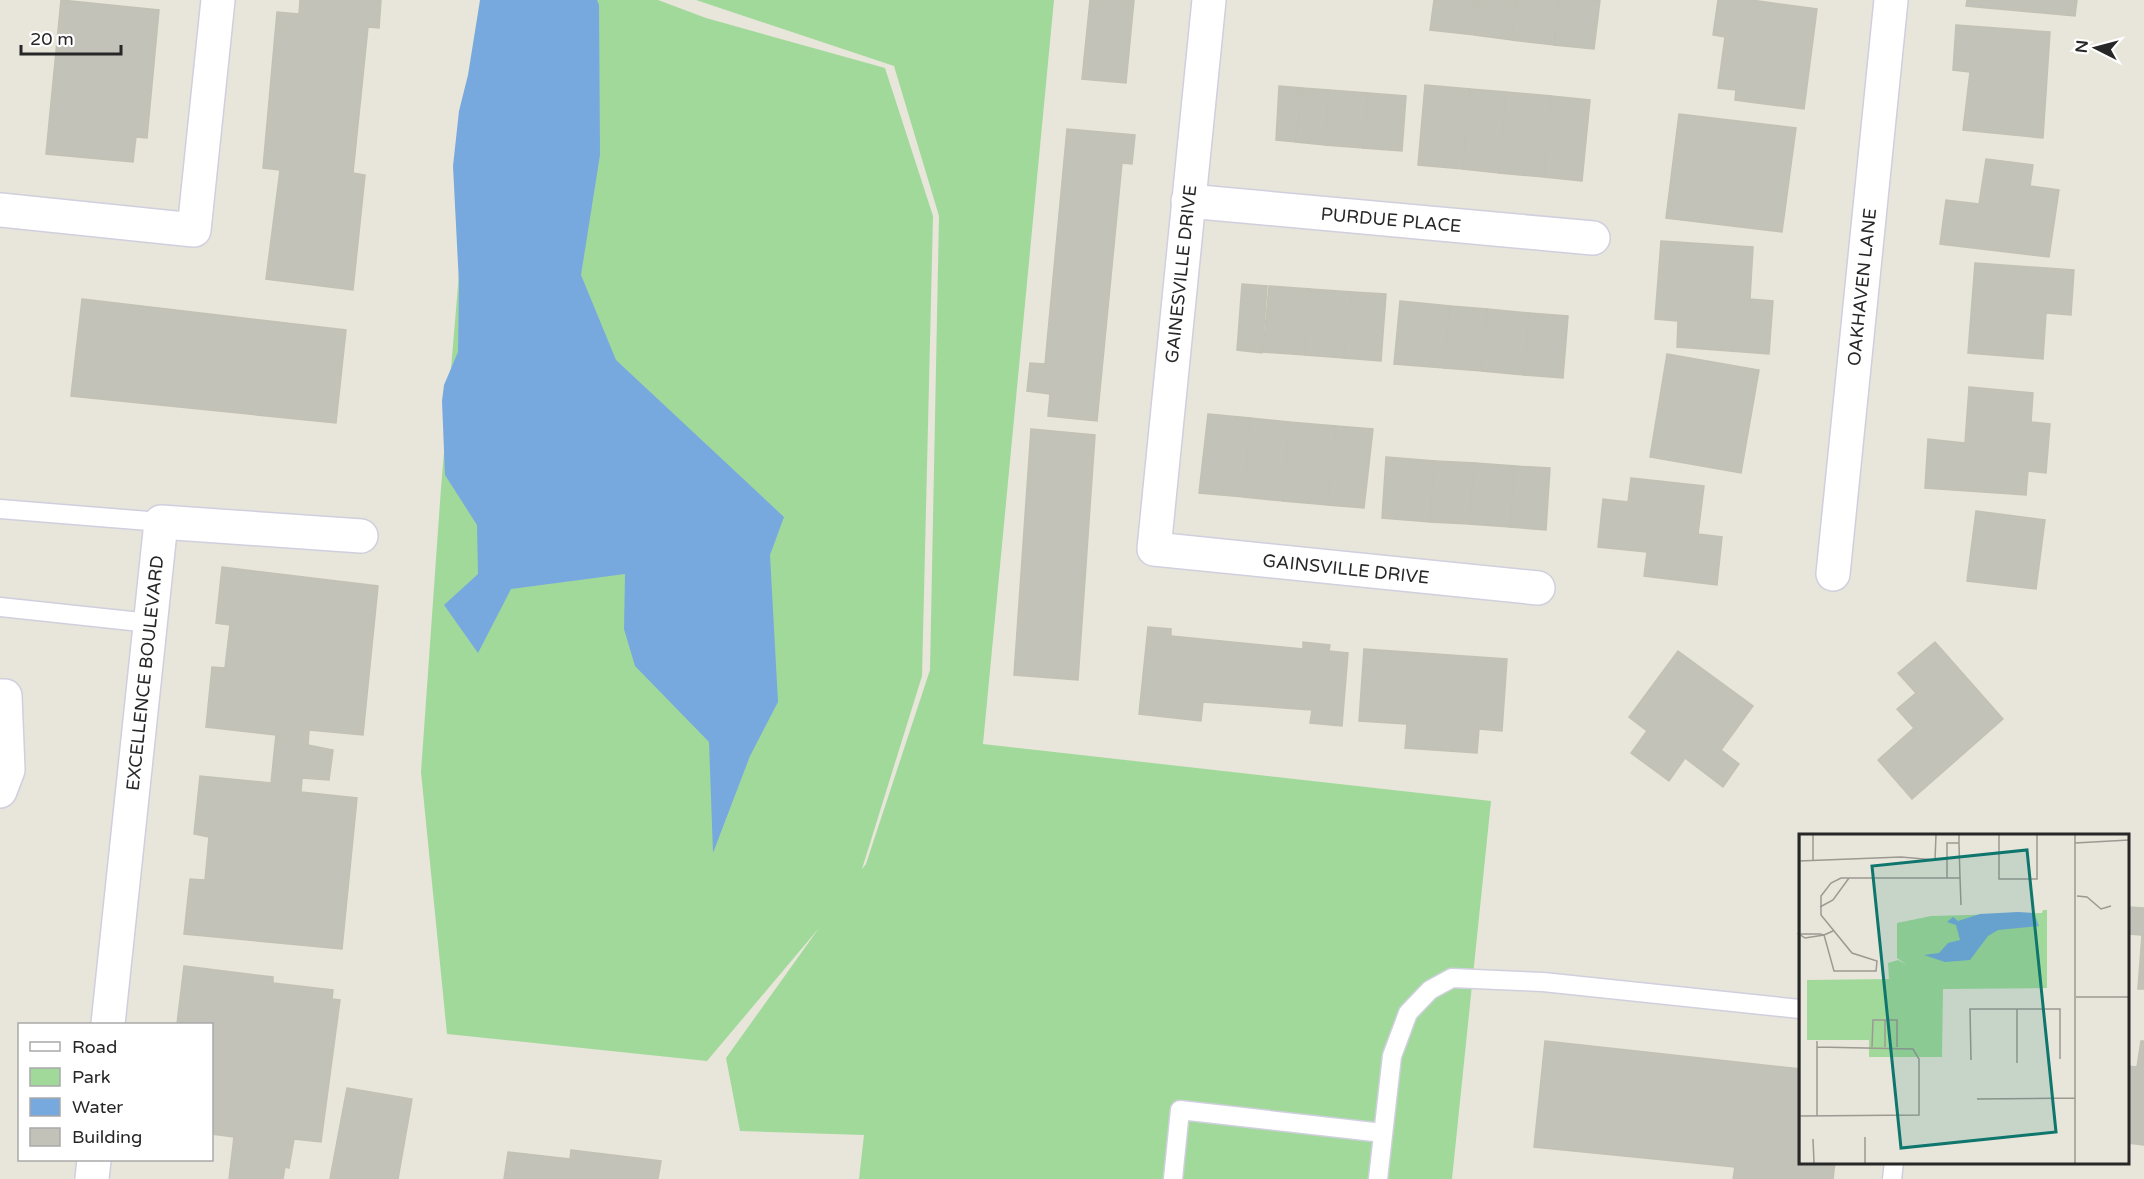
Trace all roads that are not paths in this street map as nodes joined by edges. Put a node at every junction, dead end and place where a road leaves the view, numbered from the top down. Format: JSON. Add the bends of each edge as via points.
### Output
{"nodes":[{"id":1,"x":218,"y":0,"type":"edge"},
{"id":2,"x":1209,"y":0,"type":"edge"},
{"id":3,"x":1891,"y":0,"type":"edge"},
{"id":4,"x":1188,"y":201,"type":"junction"},
{"id":5,"x":0,"y":210,"type":"edge"},
{"id":6,"x":1593,"y":238,"type":"dead end"},
{"id":7,"x":0,"y":509,"type":"edge"},
{"id":8,"x":161,"y":522,"type":"junction"},
{"id":9,"x":361,"y":536,"type":"dead end"},
{"id":10,"x":1154,"y":549,"type":"joint"},
{"id":11,"x":1833,"y":574,"type":"dead end"},
{"id":12,"x":1538,"y":588,"type":"dead end"},
{"id":13,"x":0,"y":607,"type":"edge"},
{"id":14,"x":150,"y":623,"type":"junction"},
{"id":15,"x":0,"y":696,"type":"edge"},
{"id":16,"x":0,"y":791,"type":"edge"},
{"id":17,"x":1799,"y":1009,"type":"edge"},
{"id":18,"x":108,"y":1023,"type":"edge"},
{"id":19,"x":1383,"y":1133,"type":"junction"},
{"id":20,"x":94,"y":1161,"type":"edge"},
{"id":21,"x":1894,"y":1164,"type":"edge"},
{"id":22,"x":92,"y":1179,"type":"edge"},
{"id":23,"x":1173,"y":1179,"type":"edge"},
{"id":24,"x":1378,"y":1179,"type":"edge"},
{"id":25,"x":1892,"y":1179,"type":"edge"}],
"edges":[{"from":1,"to":5,"type":"street","via":[[194,231]]},
{"from":2,"to":4,"type":"street","name":"GAINESVILLE DRIVE"},
{"from":3,"to":11,"type":"street","name":"OAKHAVEN LANE"},
{"from":4,"to":6,"type":"street","name":"PURDUE PLACE"},
{"from":4,"to":10,"type":"street","name":"GAINESVILLE DRIVE"},
{"from":7,"to":8,"type":"lane"},
{"from":8,"to":9,"type":"street"},
{"from":8,"to":14,"type":"street","name":"EXCELLENCE BOULEVARD"},
{"from":10,"to":12,"type":"street","name":"GAINSVILLE DRIVE"},
{"from":13,"to":14,"type":"lane"},
{"from":14,"to":18,"type":"street","name":"EXCELLENCE BOULEVARD"},
{"from":15,"to":16,"type":"street","via":[[5,696],[8,770]]},
{"from":17,"to":19,"type":"lane","via":[[1543,982],[1452,978],[1430,990],[1408,1013],[1392,1056]]},
{"from":19,"to":23,"type":"lane","via":[[1180,1110]]},
{"from":19,"to":24,"type":"lane"},
{"from":20,"to":22,"type":"street"},
{"from":21,"to":25,"type":"lane"}]}
